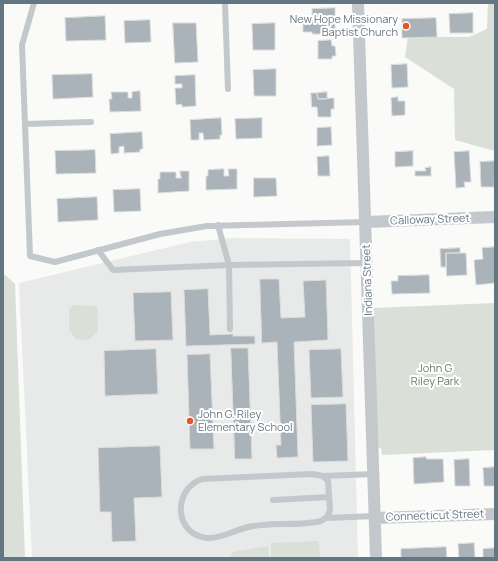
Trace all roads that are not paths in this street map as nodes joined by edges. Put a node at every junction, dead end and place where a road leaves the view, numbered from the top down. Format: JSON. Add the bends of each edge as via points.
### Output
{"nodes":[{"id":1,"x":34,"y":3,"type":"edge"},
{"id":2,"x":225,"y":3,"type":"edge"},
{"id":3,"x":358,"y":3,"type":"edge"},
{"id":4,"x":228,"y":88,"type":"dead end"},
{"id":5,"x":91,"y":122,"type":"dead end"},
{"id":6,"x":25,"y":124,"type":"junction"},
{"id":7,"x":495,"y":217,"type":"edge"},
{"id":8,"x":366,"y":222,"type":"junction"},
{"id":9,"x":218,"y":225,"type":"junction"},
{"id":10,"x":98,"y":250,"type":"junction"},
{"id":11,"x":367,"y":263,"type":"junction"},
{"id":12,"x":229,"y":265,"type":"junction"},
{"id":13,"x":230,"y":328,"type":"dead end"},
{"id":14,"x":374,"y":474,"type":"junction"},
{"id":15,"x":323,"y":476,"type":"junction"},
{"id":16,"x":329,"y":496,"type":"junction"},
{"id":17,"x":274,"y":500,"type":"dead end"},
{"id":18,"x":495,"y":514,"type":"edge"},
{"id":19,"x":375,"y":517,"type":"junction"},
{"id":20,"x":326,"y":518,"type":"junction"},
{"id":21,"x":376,"y":558,"type":"edge"}],
"edges":[{"from":1,"to":6,"type":"lane","via":[[22,45]]},
{"from":2,"to":4,"type":"lane"},
{"from":3,"to":8,"type":"street","name":"Indiana Street"},
{"from":5,"to":6,"type":"lane"},
{"from":6,"to":10,"type":"lane","via":[[30,256],[55,262]]},
{"from":7,"to":8,"type":"street","name":"Calloway Street"},
{"from":8,"to":9,"type":"lane"},
{"from":8,"to":11,"type":"street","name":"Indiana Street"},
{"from":9,"to":10,"type":"lane","via":[[160,234]]},
{"from":9,"to":12,"type":"lane"},
{"from":10,"to":12,"type":"lane","via":[[113,270]]},
{"from":11,"to":12,"type":"lane"},
{"from":11,"to":14,"type":"street","name":"Indiana Street"},
{"from":12,"to":13,"type":"lane"},
{"from":14,"to":15,"type":"lane"},
{"from":14,"to":19,"type":"street","name":"Indiana Street"},
{"from":15,"to":16,"type":"lane","via":[[328,481]]},
{"from":15,"to":20,"type":"lane","via":[[312,474],[202,479],[185,492],[180,503],[180,514],[186,527],[206,538],[224,536],[249,527],[317,522]]},
{"from":16,"to":17,"type":"lane"},
{"from":16,"to":20,"type":"lane","via":[[330,510]]},
{"from":18,"to":19,"type":"street","name":"Connecticut Street"},
{"from":19,"to":20,"type":"lane"},
{"from":19,"to":21,"type":"street","name":"Indiana Street"}]}
